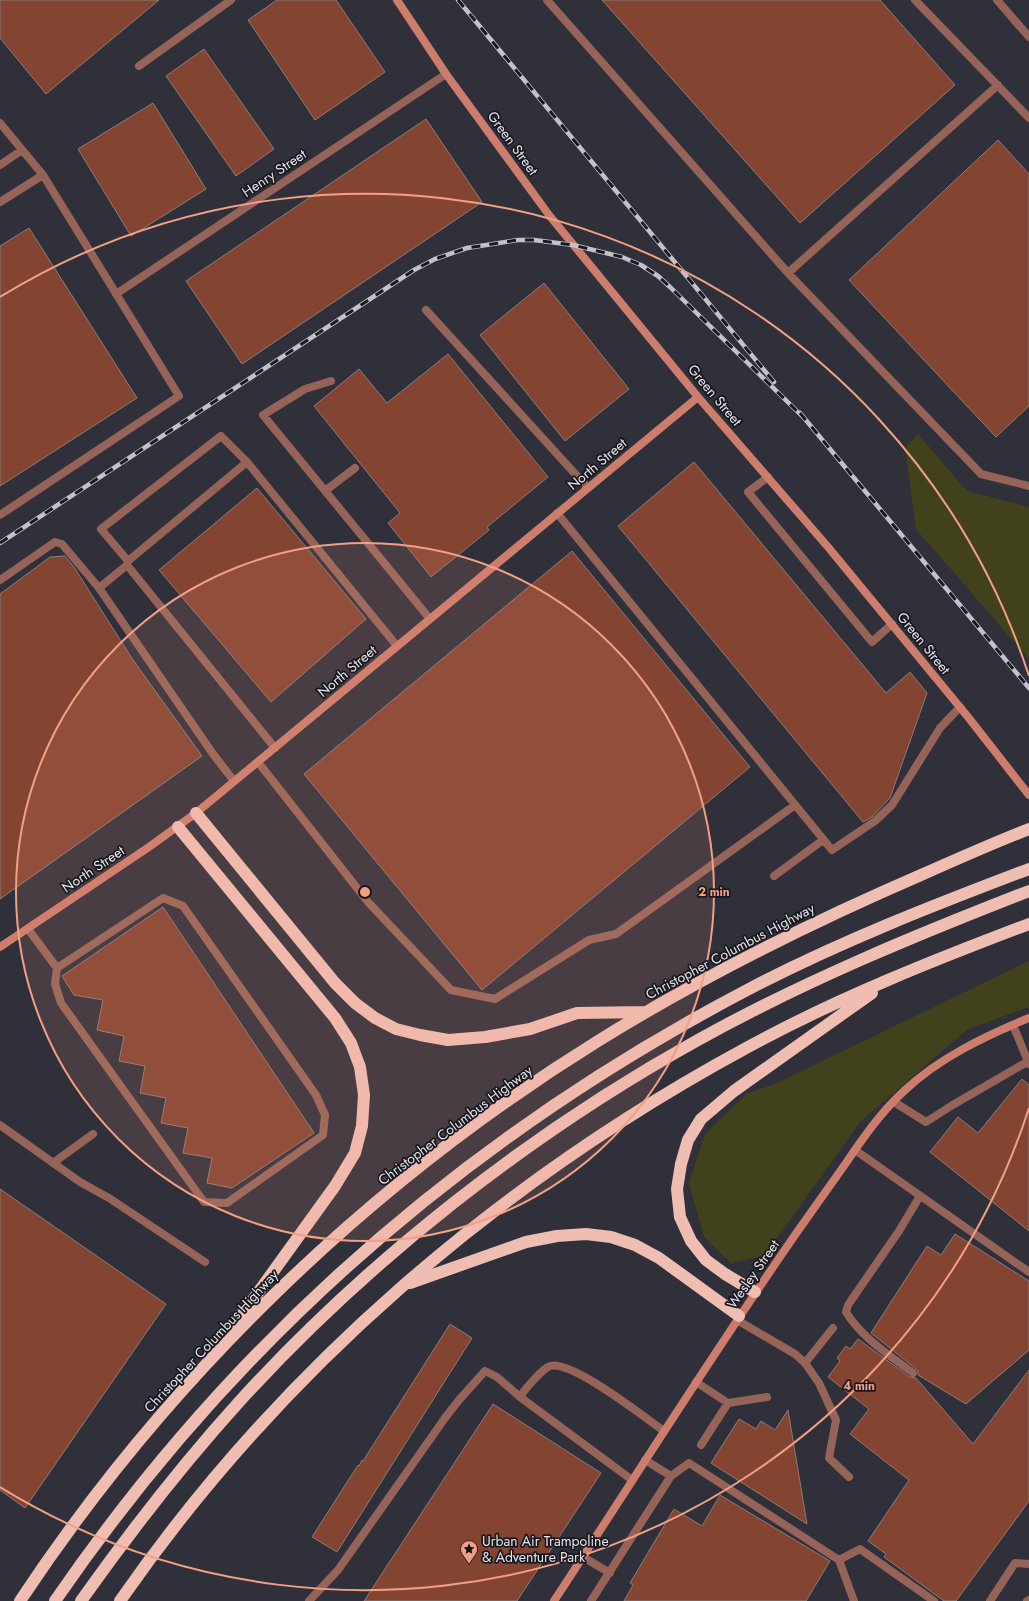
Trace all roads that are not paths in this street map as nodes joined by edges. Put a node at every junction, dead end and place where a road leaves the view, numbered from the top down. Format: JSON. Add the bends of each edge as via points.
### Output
{"nodes":[{"id":1,"x":231,"y":0,"type":"edge"},
{"id":2,"x":397,"y":0,"type":"edge"},
{"id":3,"x":548,"y":0,"type":"edge"},
{"id":4,"x":915,"y":0,"type":"edge"},
{"id":5,"x":997,"y":0,"type":"edge"},
{"id":6,"x":1029,"y":37,"type":"edge"},
{"id":7,"x":139,"y":66,"type":"dead end"},
{"id":8,"x":446,"y":74,"type":"junction"},
{"id":9,"x":998,"y":85,"type":"junction"},
{"id":10,"x":1029,"y":118,"type":"edge"},
{"id":11,"x":0,"y":123,"type":"edge"},
{"id":12,"x":22,"y":150,"type":"junction"},
{"id":13,"x":0,"y":165,"type":"edge"},
{"id":14,"x":43,"y":175,"type":"junction"},
{"id":15,"x":0,"y":202,"type":"edge"},
{"id":16,"x":788,"y":273,"type":"junction"},
{"id":17,"x":116,"y":294,"type":"junction"},
{"id":18,"x":426,"y":310,"type":"dead end"},
{"id":19,"x":331,"y":381,"type":"dead end"},
{"id":20,"x":698,"y":397,"type":"junction"},
{"id":21,"x":246,"y":462,"type":"junction"},
{"id":22,"x":355,"y":468,"type":"dead end"},
{"id":23,"x":768,"y":477,"type":"junction"},
{"id":24,"x":1029,"y":486,"type":"edge"},
{"id":25,"x":588,"y":488,"type":"junction"},
{"id":26,"x":325,"y":491,"type":"junction"},
{"id":27,"x":557,"y":513,"type":"junction"},
{"id":28,"x":0,"y":515,"type":"edge"},
{"id":29,"x":127,"y":563,"type":"junction"},
{"id":30,"x":0,"y":580,"type":"edge"},
{"id":31,"x":99,"y":588,"type":"junction"},
{"id":32,"x":430,"y":618,"type":"junction"},
{"id":33,"x":892,"y":624,"type":"junction"},
{"id":34,"x":397,"y":646,"type":"junction"},
{"id":35,"x":960,"y":707,"type":"junction"},
{"id":36,"x":275,"y":748,"type":"junction"},
{"id":37,"x":258,"y":762,"type":"junction"},
{"id":38,"x":234,"y":781,"type":"junction"},
{"id":39,"x":1029,"y":795,"type":"edge"},
{"id":40,"x":795,"y":805,"type":"junction"},
{"id":41,"x":196,"y":813,"type":"junction"},
{"id":42,"x":178,"y":826,"type":"junction"},
{"id":43,"x":1029,"y":829,"type":"edge"},
{"id":44,"x":823,"y":840,"type":"junction"},
{"id":45,"x":1029,"y":868,"type":"edge"},
{"id":46,"x":774,"y":876,"type":"dead end"},
{"id":47,"x":1029,"y":891,"type":"edge"},
{"id":48,"x":1029,"y":924,"type":"edge"},
{"id":49,"x":28,"y":929,"type":"junction"},
{"id":50,"x":0,"y":947,"type":"edge"},
{"id":51,"x":57,"y":968,"type":"junction"},
{"id":52,"x":894,"y":977,"type":"junction"},
{"id":53,"x":647,"y":1012,"type":"junction"},
{"id":54,"x":1029,"y":1018,"type":"edge"},
{"id":55,"x":1013,"y":1025,"type":"junction"},
{"id":56,"x":1028,"y":1063,"type":"edge"},
{"id":57,"x":894,"y":1102,"type":"junction"},
{"id":58,"x":0,"y":1125,"type":"edge"},
{"id":59,"x":92,"y":1134,"type":"dead end"},
{"id":60,"x":855,"y":1150,"type":"junction"},
{"id":61,"x":53,"y":1163,"type":"junction"},
{"id":62,"x":920,"y":1196,"type":"junction"},
{"id":63,"x":205,"y":1262,"type":"dead end"},
{"id":64,"x":1029,"y":1272,"type":"edge"},
{"id":65,"x":402,"y":1286,"type":"junction"},
{"id":66,"x":755,"y":1292,"type":"junction"},
{"id":67,"x":738,"y":1318,"type":"junction"},
{"id":68,"x":833,"y":1328,"type":"dead end"},
{"id":69,"x":805,"y":1363,"type":"junction"},
{"id":70,"x":203,"y":1368,"type":"junction"},
{"id":71,"x":913,"y":1373,"type":"dead end"},
{"id":72,"x":696,"y":1382,"type":"junction"},
{"id":73,"x":520,"y":1397,"type":"junction"},
{"id":74,"x":767,"y":1397,"type":"dead end"},
{"id":75,"x":728,"y":1403,"type":"junction"},
{"id":76,"x":664,"y":1431,"type":"junction"},
{"id":77,"x":701,"y":1445,"type":"dead end"},
{"id":78,"x":645,"y":1460,"type":"junction"},
{"id":79,"x":671,"y":1476,"type":"junction"},
{"id":80,"x":849,"y":1477,"type":"dead end"},
{"id":81,"x":632,"y":1480,"type":"junction"},
{"id":82,"x":583,"y":1557,"type":"junction"},
{"id":83,"x":839,"y":1560,"type":"junction"},
{"id":84,"x":1029,"y":1564,"type":"edge"},
{"id":85,"x":610,"y":1573,"type":"junction"},
{"id":86,"x":20,"y":1601,"type":"edge"},
{"id":87,"x":55,"y":1601,"type":"edge"},
{"id":88,"x":81,"y":1601,"type":"edge"},
{"id":89,"x":120,"y":1601,"type":"edge"},
{"id":90,"x":309,"y":1601,"type":"edge"},
{"id":91,"x":554,"y":1601,"type":"edge"},
{"id":92,"x":591,"y":1601,"type":"edge"},
{"id":93,"x":854,"y":1601,"type":"edge"},
{"id":94,"x":934,"y":1601,"type":"edge"},
{"id":95,"x":990,"y":1601,"type":"edge"}],
"edges":[{"from":1,"to":7,"type":"street"},
{"from":2,"to":8,"type":"street","name":"Green Street"},
{"from":3,"to":16,"type":"street"},
{"from":4,"to":9,"type":"street"},
{"from":5,"to":6,"type":"street"},
{"from":8,"to":17,"type":"street","name":"Henry Street"},
{"from":8,"to":20,"type":"street","name":"Green Street","via":[[549,215]]},
{"from":9,"to":10,"type":"street"},
{"from":9,"to":16,"type":"street"},
{"from":11,"to":12,"type":"street"},
{"from":12,"to":13,"type":"street"},
{"from":12,"to":14,"type":"street"},
{"from":14,"to":15,"type":"street"},
{"from":14,"to":17,"type":"street"},
{"from":16,"to":24,"type":"street","via":[[981,474]]},
{"from":17,"to":28,"type":"street","via":[[179,396]]},
{"from":18,"to":25,"type":"street"},
{"from":19,"to":26,"type":"street","via":[[305,389],[263,415]]},
{"from":20,"to":23,"type":"street","name":"Green Street"},
{"from":20,"to":25,"type":"street","name":"North Street"},
{"from":21,"to":29,"type":"street"},
{"from":21,"to":29,"type":"street","via":[[221,436],[101,529]]},
{"from":21,"to":34,"type":"street"},
{"from":22,"to":26,"type":"street"},
{"from":23,"to":33,"type":"street","name":"Green Street"},
{"from":23,"to":33,"type":"street","via":[[748,492],[872,642]]},
{"from":25,"to":27,"type":"street","name":"North Street"},
{"from":26,"to":32,"type":"street"},
{"from":27,"to":32,"type":"street","name":"North Street"},
{"from":27,"to":40,"type":"street"},
{"from":29,"to":31,"type":"street"},
{"from":29,"to":36,"type":"street"},
{"from":30,"to":31,"type":"street","via":[[55,542],[62,544]]},
{"from":31,"to":38,"type":"street"},
{"from":32,"to":34,"type":"street","name":"North Street"},
{"from":33,"to":35,"type":"street","name":"Green Street"},
{"from":34,"to":36,"type":"street","name":"North Street"},
{"from":35,"to":39,"type":"street","name":"Green Street"},
{"from":35,"to":44,"type":"street","via":[[940,728],[892,805],[876,821],[832,850]]},
{"from":36,"to":37,"type":"street","name":"North Street"},
{"from":37,"to":38,"type":"street","name":"North Street"},
{"from":37,"to":40,"type":"street","via":[[368,902],[451,990],[495,999],[589,940],[616,934]]},
{"from":38,"to":41,"type":"street","name":"North Street"},
{"from":40,"to":44,"type":"street"},
{"from":41,"to":42,"type":"street","name":"North Street"},
{"from":41,"to":53,"type":"highway","via":[[335,983],[355,1003],[396,1029],[448,1040],[530,1029],[577,1013]]},
{"from":42,"to":49,"type":"street","name":"North Street"},
{"from":42,"to":70,"type":"highway","via":[[335,1018],[360,1067],[364,1095],[362,1126],[355,1153],[340,1178]]},
{"from":43,"to":53,"type":"highway","name":"Christopher Columbus Highway","via":[[853,904],[766,947]]},
{"from":44,"to":46,"type":"street"},
{"from":45,"to":87,"type":"highway","via":[[890,924],[744,992],[657,1039],[612,1067],[522,1126],[479,1158],[354,1260],[240,1370],[136,1491]]},
{"from":47,"to":88,"type":"highway","via":[[886,948],[737,1019],[608,1094],[483,1181],[355,1287],[242,1400],[140,1520]]},
{"from":48,"to":52,"type":"highway"},
{"from":49,"to":50,"type":"street","name":"North Street"},
{"from":49,"to":51,"type":"street"},
{"from":51,"to":51,"type":"street","via":[[55,984],[61,1003],[204,1202],[227,1203],[323,1135],[325,1115],[316,1095],[182,906],[163,898]]},
{"from":52,"to":65,"type":"highway","via":[[750,1046],[615,1125],[504,1202]]},
{"from":52,"to":66,"type":"highway","via":[[734,1091],[702,1119],[688,1140],[677,1189],[680,1217],[691,1241],[706,1260]]},
{"from":53,"to":70,"type":"highway","name":"Christopher Columbus Highway","via":[[555,1069],[474,1125],[397,1185],[289,1281]]},
{"from":54,"to":55,"type":"street","name":"Wesley Street"},
{"from":55,"to":56,"type":"street"},
{"from":55,"to":57,"type":"street","name":"Wesley Street","via":[[950,1056],[927,1072]]},
{"from":56,"to":57,"type":"street","via":[[926,1122]]},
{"from":57,"to":60,"type":"street","name":"Wesley Street"},
{"from":58,"to":61,"type":"street"},
{"from":59,"to":61,"type":"street"},
{"from":60,"to":62,"type":"street"},
{"from":60,"to":66,"type":"street","name":"Wesley Street"},
{"from":61,"to":63,"type":"street"},
{"from":62,"to":64,"type":"street"},
{"from":62,"to":71,"type":"street","via":[[848,1305],[846,1312],[869,1339]]},
{"from":65,"to":67,"type":"highway","via":[[526,1242],[586,1234],[611,1237],[635,1245],[659,1258]]},
{"from":65,"to":89,"type":"highway","via":[[329,1355],[255,1431],[187,1512]]},
{"from":66,"to":67,"type":"street","name":"Wesley Street"},
{"from":67,"to":69,"type":"street"},
{"from":67,"to":72,"type":"street","name":"Wesley Street"},
{"from":68,"to":69,"type":"street"},
{"from":69,"to":80,"type":"street","via":[[819,1383],[836,1420],[829,1458]]},
{"from":70,"to":86,"type":"highway","name":"Christopher Columbus Highway","via":[[124,1459],[65,1536]]},
{"from":72,"to":75,"type":"street"},
{"from":72,"to":76,"type":"street","name":"Wesley Street"},
{"from":73,"to":76,"type":"street","via":[[549,1366],[559,1365],[583,1375]]},
{"from":73,"to":81,"type":"street"},
{"from":73,"to":90,"type":"street","via":[[497,1377],[485,1371],[445,1418],[338,1570]]},
{"from":74,"to":75,"type":"street"},
{"from":75,"to":77,"type":"street"},
{"from":76,"to":78,"type":"street","name":"Wesley Street"},
{"from":78,"to":79,"type":"street"},
{"from":78,"to":81,"type":"street","name":"Wesley Street"},
{"from":79,"to":83,"type":"street","via":[[690,1463]]},
{"from":79,"to":85,"type":"street"},
{"from":81,"to":82,"type":"street","name":"Wesley Street"},
{"from":82,"to":85,"type":"street"},
{"from":82,"to":91,"type":"street","name":"Wesley Street"},
{"from":83,"to":93,"type":"street"},
{"from":83,"to":94,"type":"street","via":[[860,1549]]},
{"from":84,"to":95,"type":"street","via":[[1015,1563]]},
{"from":85,"to":92,"type":"street"}]}
